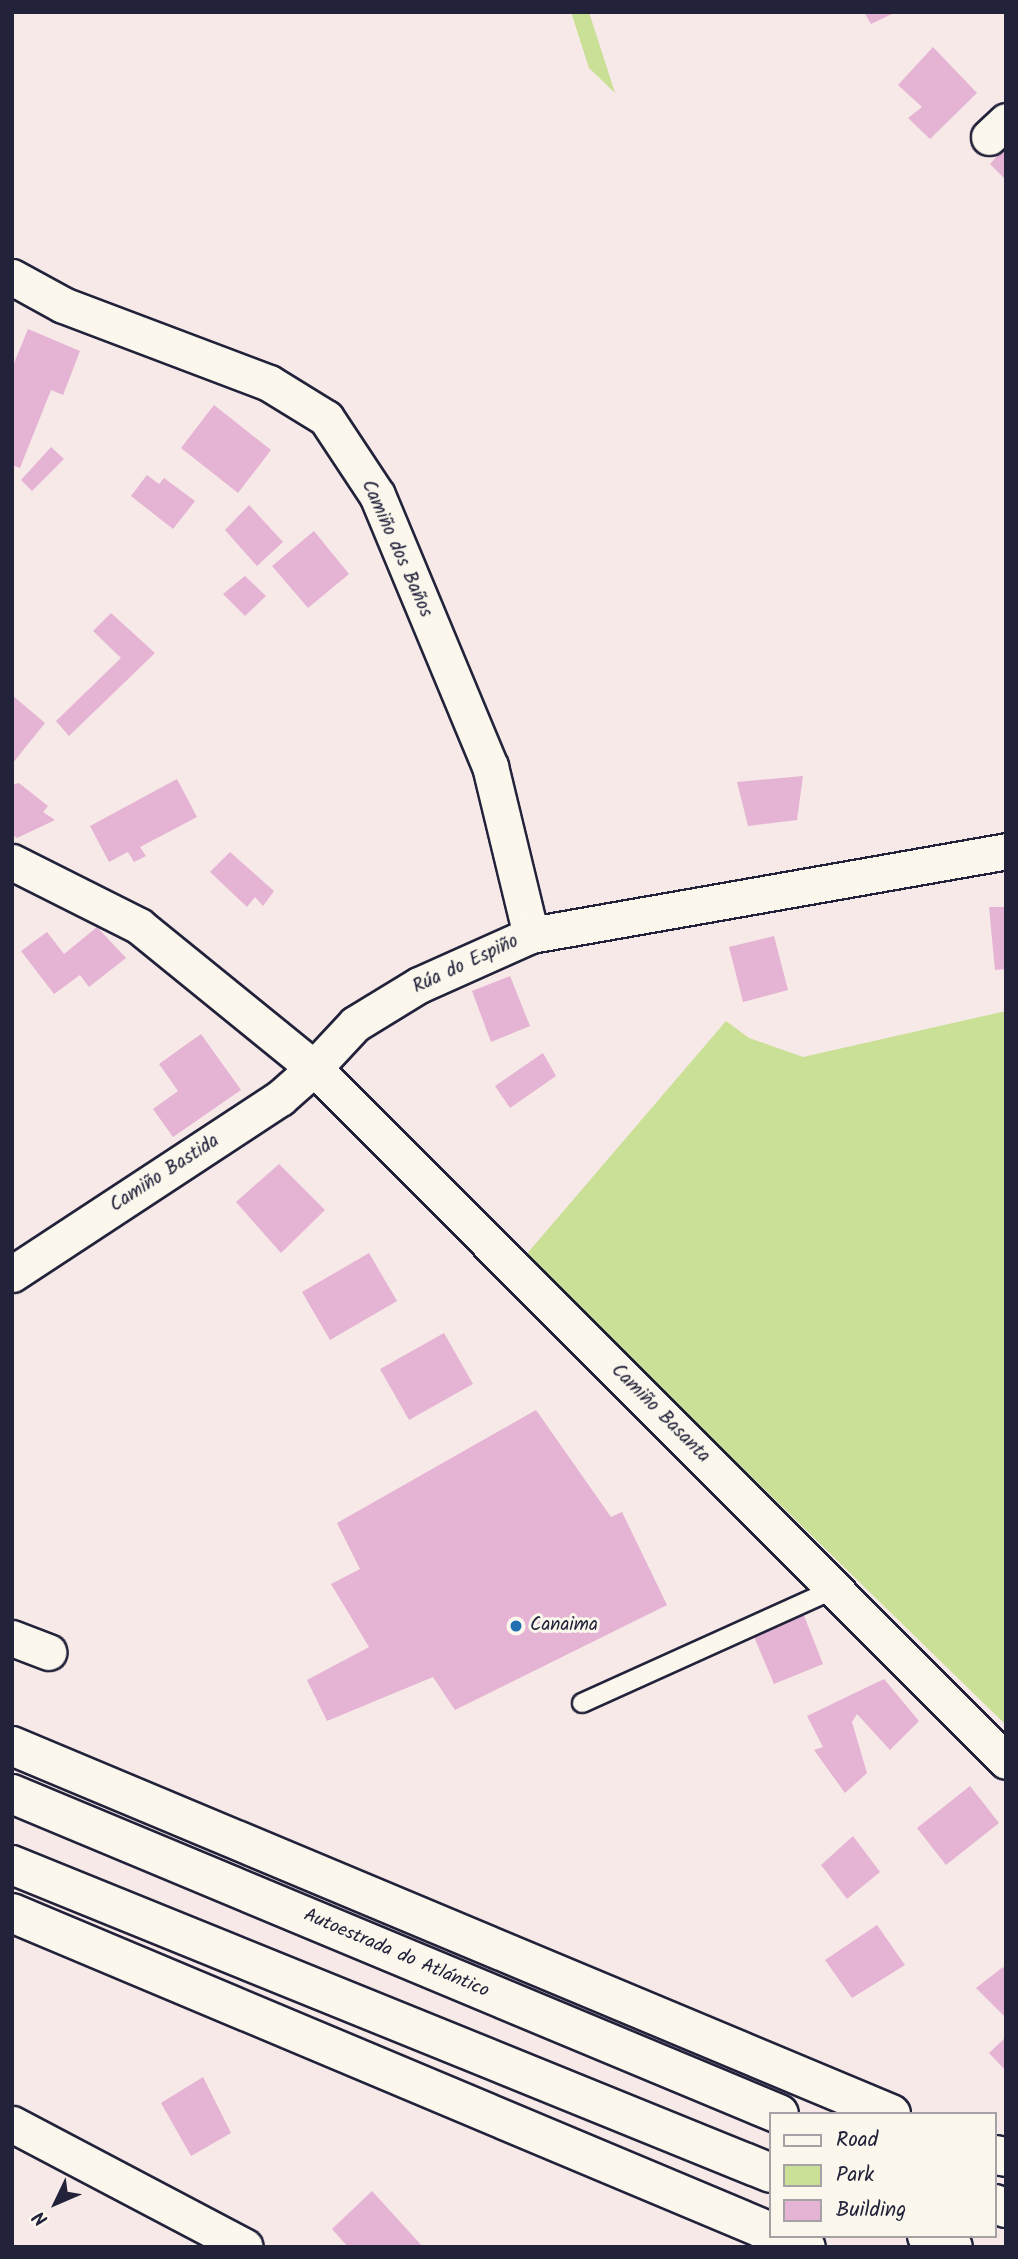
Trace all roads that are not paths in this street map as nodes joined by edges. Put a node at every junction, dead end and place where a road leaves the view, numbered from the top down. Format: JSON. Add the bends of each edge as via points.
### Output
{"nodes":[{"id":1,"x":12,"y":277,"type":"edge"},
{"id":2,"x":1006,"y":851,"type":"edge"},
{"id":3,"x":12,"y":862,"type":"edge"},
{"id":4,"x":531,"y":935,"type":"junction"},
{"id":5,"x":314,"y":1068,"type":"junction"},
{"id":6,"x":12,"y":1274,"type":"edge"},
{"id":7,"x":835,"y":1589,"type":"junction"},
{"id":8,"x":12,"y":1638,"type":"edge"},
{"id":9,"x":48,"y":1652,"type":"dead end"},
{"id":10,"x":582,"y":1703,"type":"dead end"},
{"id":11,"x":12,"y":1746,"type":"edge"},
{"id":12,"x":1006,"y":1761,"type":"edge"},
{"id":13,"x":12,"y":1794,"type":"edge"},
{"id":14,"x":12,"y":1865,"type":"edge"},
{"id":15,"x":12,"y":1913,"type":"edge"},
{"id":16,"x":774,"y":2112,"type":"edge"},
{"id":17,"x":886,"y":2112,"type":"edge"},
{"id":18,"x":12,"y":2124,"type":"edge"},
{"id":19,"x":769,"y":2172,"type":"edge"},
{"id":20,"x":769,"y":2231,"type":"edge"},
{"id":21,"x":786,"y":2238,"type":"edge"},
{"id":22,"x":932,"y":2238,"type":"edge"},
{"id":23,"x":244,"y":2247,"type":"edge"},
{"id":24,"x":806,"y":2247,"type":"edge"},
{"id":25,"x":953,"y":2247,"type":"edge"}],
"edges":[{"from":1,"to":4,"type":"street","name":"Camiño dos Baños","via":[[63,305],[269,383],[326,418],[377,495],[490,766]]},
{"from":2,"to":4,"type":"street","name":"Rúa do Espiño"},
{"from":3,"to":5,"type":"street","via":[[139,926]]},
{"from":4,"to":5,"type":"street","name":"Rúa do Espiño","via":[[419,985],[355,1024]]},
{"from":5,"to":6,"type":"street","name":"Camiño Bastida","via":[[280,1098]]},
{"from":5,"to":7,"type":"street","name":"Camiño Basanta"},
{"from":7,"to":10,"type":"lane"},
{"from":7,"to":12,"type":"street","name":"Camiño Basanta"},
{"from":8,"to":9,"type":"street"},
{"from":11,"to":17,"type":"highway"},
{"from":13,"to":16,"type":"highway","name":"Autoestrada do Atlántico"},
{"from":14,"to":19,"type":"highway"},
{"from":15,"to":20,"type":"highway"},
{"from":18,"to":23,"type":"street"},
{"from":21,"to":24,"type":"highway"},
{"from":22,"to":25,"type":"highway"}]}
